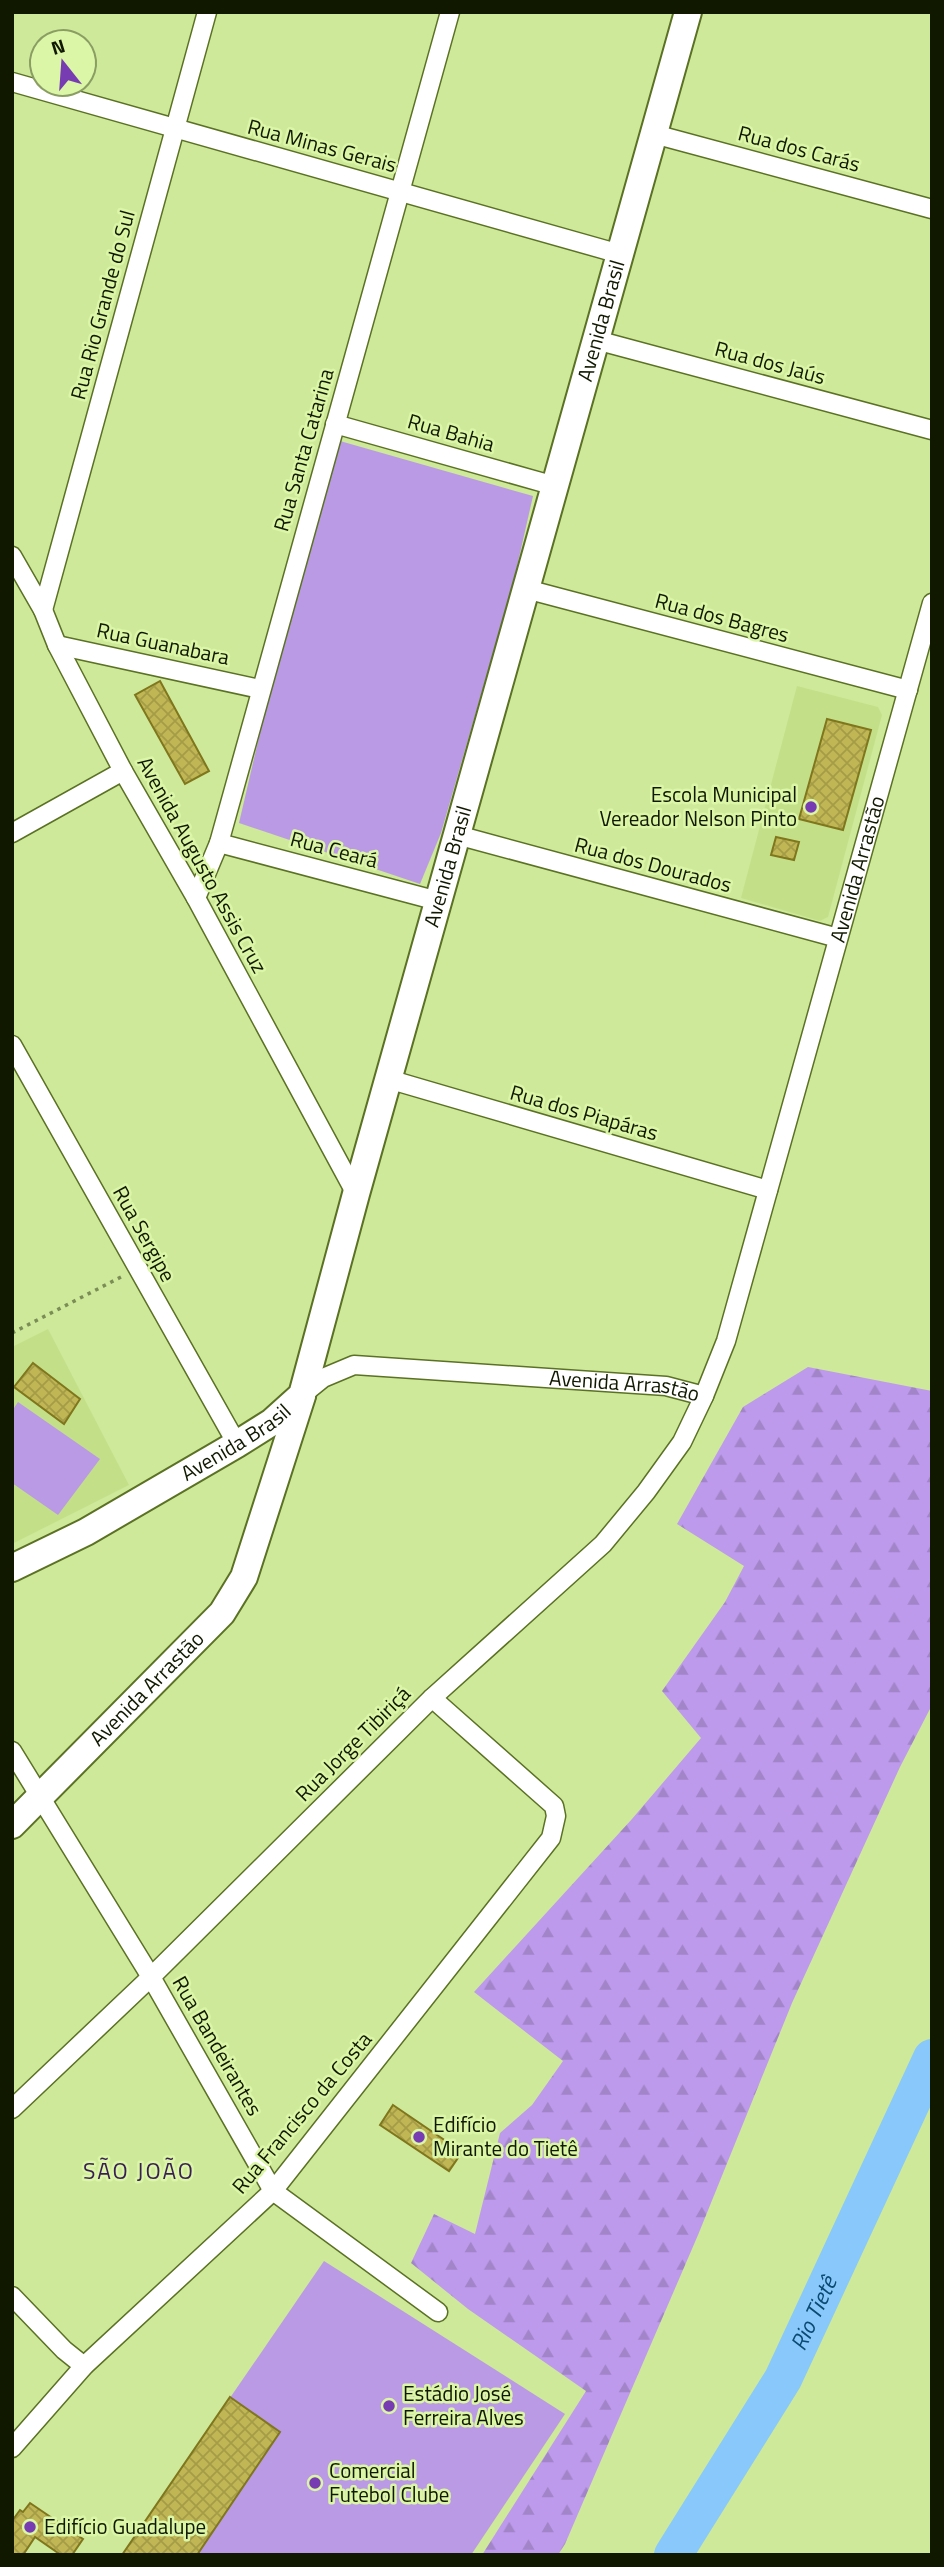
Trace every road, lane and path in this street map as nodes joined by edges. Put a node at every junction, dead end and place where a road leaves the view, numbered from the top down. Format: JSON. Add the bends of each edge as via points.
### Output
{"nodes":[{"id":1,"x":207,"y":12,"type":"edge"},
{"id":2,"x":450,"y":12,"type":"edge"},
{"id":3,"x":688,"y":12,"type":"edge"},
{"id":4,"x":12,"y":82,"type":"edge"},
{"id":5,"x":174,"y":129,"type":"junction"},
{"id":6,"x":654,"y":134,"type":"junction"},
{"id":7,"x":402,"y":191,"type":"junction"},
{"id":8,"x":932,"y":209,"type":"edge"},
{"id":9,"x":620,"y":254,"type":"junction"},
{"id":10,"x":596,"y":340,"type":"junction"},
{"id":11,"x":335,"y":424,"type":"junction"},
{"id":12,"x":932,"y":430,"type":"edge"},
{"id":13,"x":555,"y":486,"type":"junction"},
{"id":14,"x":12,"y":556,"type":"edge"},
{"id":15,"x":526,"y":589,"type":"junction"},
{"id":16,"x":932,"y":603,"type":"edge"},
{"id":17,"x":43,"y":610,"type":"junction"},
{"id":18,"x":57,"y":645,"type":"junction"},
{"id":19,"x":260,"y":688,"type":"junction"},
{"id":20,"x":908,"y":691,"type":"junction"},
{"id":21,"x":123,"y":771,"type":"junction"},
{"id":22,"x":12,"y":833,"type":"edge"},
{"id":23,"x":457,"y":835,"type":"junction"},
{"id":24,"x":219,"y":844,"type":"junction"},
{"id":25,"x":196,"y":898,"type":"junction"},
{"id":26,"x":438,"y":901,"type":"junction"},
{"id":27,"x":838,"y":938,"type":"junction"},
{"id":28,"x":12,"y":1045,"type":"edge"},
{"id":29,"x":388,"y":1079,"type":"junction"},
{"id":30,"x":768,"y":1190,"type":"junction"},
{"id":31,"x":356,"y":1194,"type":"junction"},
{"id":32,"x":137,"y":1269,"type":"junction"},
{"id":33,"x":12,"y":1333,"type":"edge"},
{"id":34,"x":302,"y":1395,"type":"junction"},
{"id":35,"x":704,"y":1396,"type":"junction"},
{"id":36,"x":237,"y":1444,"type":"junction"},
{"id":37,"x":12,"y":1568,"type":"edge"},
{"id":38,"x":432,"y":1698,"type":"junction"},
{"id":39,"x":12,"y":1751,"type":"edge"},
{"id":40,"x":42,"y":1796,"type":"junction"},
{"id":41,"x":12,"y":1825,"type":"edge"},
{"id":42,"x":151,"y":1978,"type":"junction"},
{"id":43,"x":12,"y":2109,"type":"edge"},
{"id":44,"x":273,"y":2191,"type":"junction"},
{"id":45,"x":12,"y":2296,"type":"edge"},
{"id":46,"x":438,"y":2312,"type":"dead end"},
{"id":47,"x":84,"y":2366,"type":"junction"},
{"id":48,"x":12,"y":2448,"type":"edge"}],
"edges":[{"from":1,"to":5,"type":"street","name":"Rua Rio Grande do Sul"},
{"from":2,"to":7,"type":"street","name":"Rua Santa Catarina"},
{"from":3,"to":6,"type":"street","name":"Avenida Brasil"},
{"from":4,"to":5,"type":"street","name":"Rua Minas Gerais"},
{"from":5,"to":7,"type":"street","name":"Rua Minas Gerais"},
{"from":5,"to":17,"type":"street","name":"Rua Rio Grande do Sul"},
{"from":6,"to":8,"type":"street","name":"Rua dos Carás"},
{"from":6,"to":9,"type":"street","name":"Avenida Brasil"},
{"from":7,"to":9,"type":"street","name":"Rua Minas Gerais"},
{"from":7,"to":11,"type":"street","name":"Rua Santa Catarina"},
{"from":9,"to":10,"type":"street","name":"Avenida Brasil"},
{"from":10,"to":12,"type":"street","name":"Rua dos Jaús"},
{"from":10,"to":13,"type":"street","name":"Avenida Brasil"},
{"from":11,"to":13,"type":"street","name":"Rua Bahia"},
{"from":11,"to":19,"type":"street","name":"Rua Santa Catarina"},
{"from":13,"to":15,"type":"street","name":"Avenida Brasil"},
{"from":14,"to":17,"type":"street","name":"Avenida Augusto Assis Cruz"},
{"from":15,"to":20,"type":"street","name":"Rua dos Bagres"},
{"from":15,"to":23,"type":"street","name":"Avenida Brasil"},
{"from":16,"to":20,"type":"street","name":"Avenida Arrastão"},
{"from":17,"to":18,"type":"street","name":"Avenida Augusto Assis Cruz"},
{"from":18,"to":19,"type":"street","name":"Rua Guanabara"},
{"from":18,"to":21,"type":"street","name":"Avenida Augusto Assis Cruz"},
{"from":19,"to":24,"type":"street","name":"Rua Santa Catarina"},
{"from":20,"to":27,"type":"street","name":"Avenida Arrastão"},
{"from":21,"to":22,"type":"street"},
{"from":21,"to":25,"type":"street","name":"Avenida Augusto Assis Cruz"},
{"from":23,"to":26,"type":"street","name":"Avenida Brasil"},
{"from":23,"to":27,"type":"street","name":"Rua dos Dourados"},
{"from":24,"to":25,"type":"street","name":"Rua Santa Catarina"},
{"from":24,"to":26,"type":"street","name":"Rua Ceará"},
{"from":25,"to":31,"type":"street","name":"Avenida Augusto Assis Cruz"},
{"from":26,"to":29,"type":"street","name":"Avenida Brasil"},
{"from":27,"to":30,"type":"street","name":"Avenida Arrastão"},
{"from":28,"to":32,"type":"street","name":"Rua Sergipe"},
{"from":29,"to":30,"type":"street","name":"Rua dos Piapáras"},
{"from":29,"to":31,"type":"street","name":"Avenida Brasil"},
{"from":30,"to":35,"type":"street","name":"Avenida Arrastão","via":[[726,1341]]},
{"from":31,"to":34,"type":"street","name":"Avenida Brasil"},
{"from":32,"to":33,"type":"path"},
{"from":32,"to":36,"type":"street","name":"Rua Sergipe"},
{"from":34,"to":35,"type":"street","name":"Avenida Arrastão","via":[[323,1378],[354,1365],[666,1386]]},
{"from":34,"to":36,"type":"street","name":"Avenida Brasil","via":[[272,1422]]},
{"from":34,"to":40,"type":"street","name":"Avenida Arrastão","via":[[244,1577],[222,1613]]},
{"from":35,"to":38,"type":"street","name":"Rua Jorge Tibiriçá","via":[[682,1442],[603,1544]]},
{"from":36,"to":37,"type":"street","name":"Avenida Brasil","via":[[86,1532]]},
{"from":38,"to":42,"type":"street","name":"Rua Jorge Tibiriçá"},
{"from":38,"to":44,"type":"street","name":"Rua Francisco da Costa","via":[[554,1806],[551,1838]]},
{"from":39,"to":40,"type":"street","name":"Rua Bandeirantes"},
{"from":40,"to":41,"type":"street","name":"Avenida Arrastão"},
{"from":40,"to":42,"type":"street","name":"Rua Bandeirantes"},
{"from":42,"to":43,"type":"street","name":"Rua Jorge Tibiriçá"},
{"from":42,"to":44,"type":"street","name":"Rua Bandeirantes"},
{"from":44,"to":46,"type":"street","name":"Rua Bandeirantes"},
{"from":44,"to":47,"type":"street","name":"Rua Francisco da Costa"},
{"from":45,"to":47,"type":"street"},
{"from":47,"to":48,"type":"street","name":"Rua Francisco da Costa"}]}
